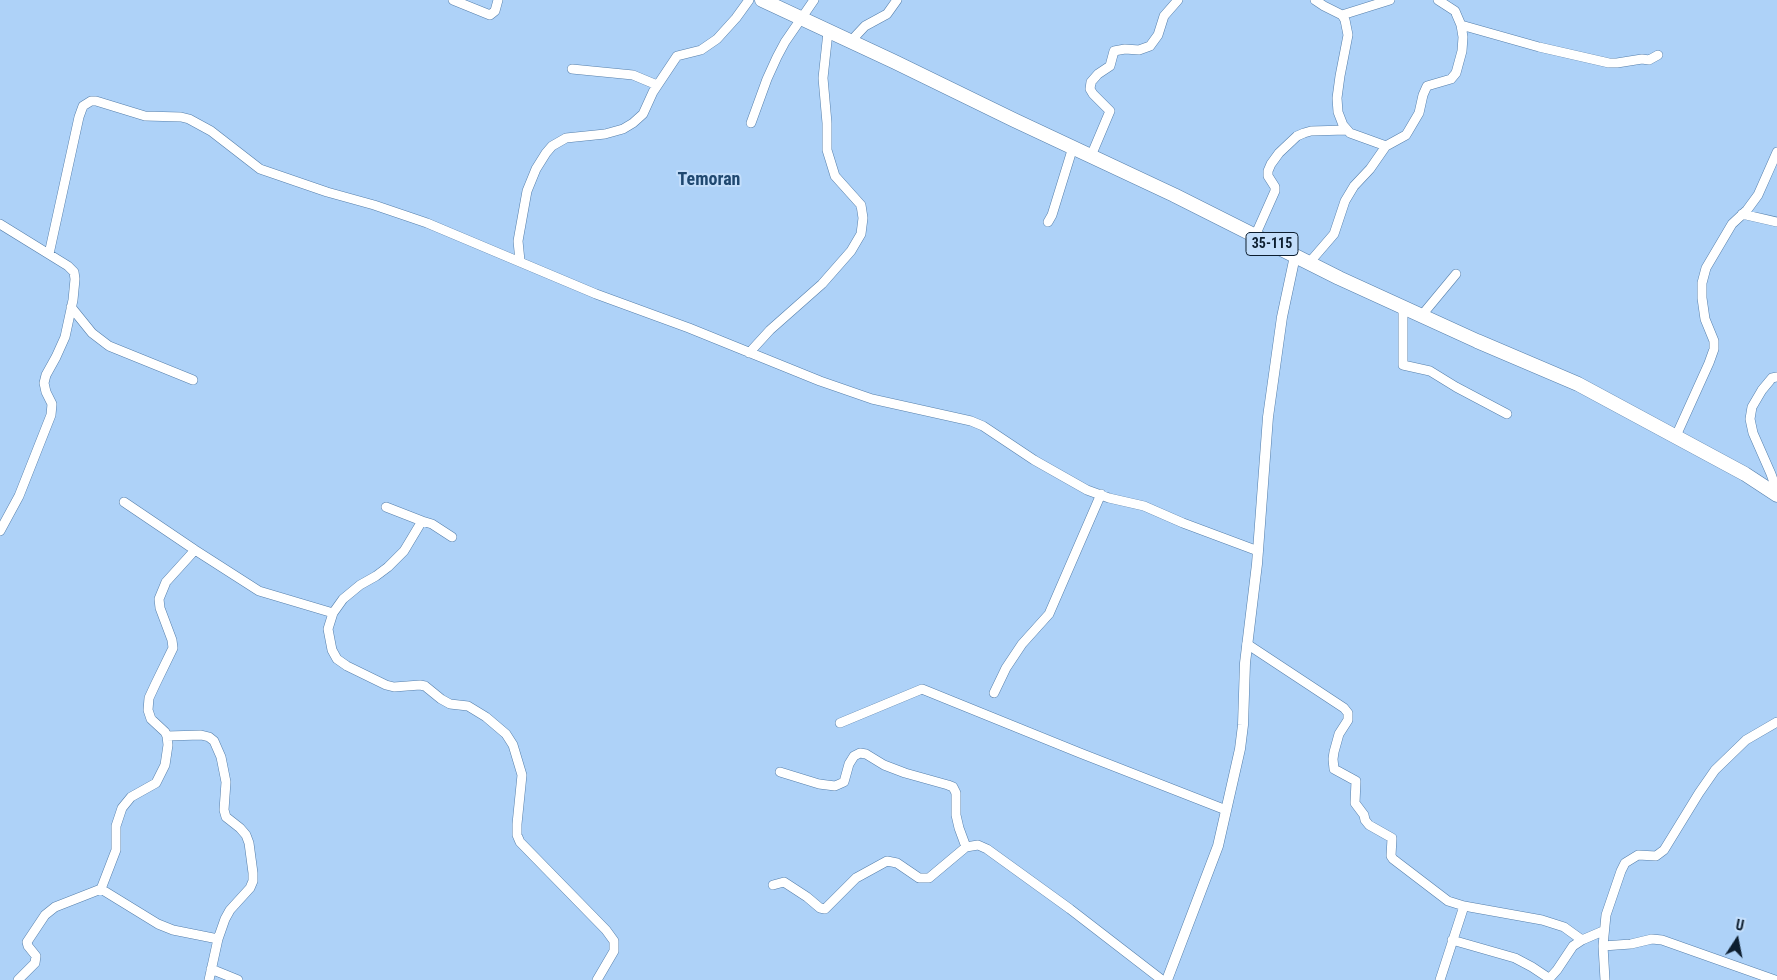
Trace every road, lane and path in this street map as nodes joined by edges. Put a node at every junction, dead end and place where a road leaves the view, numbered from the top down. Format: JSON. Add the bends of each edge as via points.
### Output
{"nodes":[{"id":1,"x":453,"y":0,"type":"edge"},
{"id":2,"x":498,"y":0,"type":"edge"},
{"id":3,"x":749,"y":0,"type":"edge"},
{"id":4,"x":762,"y":0,"type":"edge"},
{"id":5,"x":814,"y":0,"type":"edge"},
{"id":6,"x":897,"y":0,"type":"edge"},
{"id":7,"x":1178,"y":0,"type":"edge"},
{"id":8,"x":1315,"y":0,"type":"edge"},
{"id":9,"x":1390,"y":0,"type":"edge"},
{"id":10,"x":1438,"y":0,"type":"edge"},
{"id":11,"x":1342,"y":15,"type":"junction"},
{"id":12,"x":801,"y":19,"type":"junction"},
{"id":13,"x":1461,"y":25,"type":"junction"},
{"id":14,"x":828,"y":32,"type":"junction"},
{"id":15,"x":850,"y":42,"type":"junction"},
{"id":16,"x":1658,"y":55,"type":"dead end"},
{"id":17,"x":572,"y":69,"type":"dead end"},
{"id":18,"x":658,"y":85,"type":"junction"},
{"id":19,"x":751,"y":122,"type":"dead end"},
{"id":20,"x":1346,"y":130,"type":"junction"},
{"id":21,"x":1386,"y":146,"type":"junction"},
{"id":22,"x":1073,"y":147,"type":"junction"},
{"id":23,"x":1777,"y":152,"type":"edge"},
{"id":24,"x":1092,"y":156,"type":"junction"},
{"id":25,"x":1742,"y":214,"type":"junction"},
{"id":26,"x":1048,"y":222,"type":"dead end"},
{"id":27,"x":1777,"y":222,"type":"edge"},
{"id":28,"x":0,"y":224,"type":"edge"},
{"id":29,"x":1255,"y":236,"type":"junction"},
{"id":30,"x":49,"y":254,"type":"junction"},
{"id":31,"x":1295,"y":256,"type":"junction"},
{"id":32,"x":520,"y":261,"type":"junction"},
{"id":33,"x":1309,"y":263,"type":"junction"},
{"id":34,"x":1456,"y":274,"type":"dead end"},
{"id":35,"x":1404,"y":306,"type":"junction"},
{"id":36,"x":70,"y":307,"type":"junction"},
{"id":37,"x":1422,"y":315,"type":"junction"},
{"id":38,"x":749,"y":353,"type":"junction"},
{"id":39,"x":1777,"y":377,"type":"edge"},
{"id":40,"x":192,"y":380,"type":"dead end"},
{"id":41,"x":1507,"y":414,"type":"dead end"},
{"id":42,"x":1676,"y":436,"type":"junction"},
{"id":43,"x":1777,"y":491,"type":"edge"},
{"id":44,"x":1101,"y":494,"type":"junction"},
{"id":45,"x":1777,"y":495,"type":"edge"},
{"id":46,"x":124,"y":502,"type":"dead end"},
{"id":47,"x":386,"y":507,"type":"dead end"},
{"id":48,"x":422,"y":522,"type":"junction"},
{"id":49,"x":0,"y":530,"type":"edge"},
{"id":50,"x":452,"y":537,"type":"dead end"},
{"id":51,"x":195,"y":550,"type":"junction"},
{"id":52,"x":1258,"y":551,"type":"junction"},
{"id":53,"x":333,"y":612,"type":"junction"},
{"id":54,"x":1247,"y":644,"type":"junction"},
{"id":55,"x":994,"y":693,"type":"dead end"},
{"id":56,"x":1777,"y":722,"type":"edge"},
{"id":57,"x":840,"y":723,"type":"dead end"},
{"id":58,"x":167,"y":736,"type":"junction"},
{"id":59,"x":780,"y":772,"type":"dead end"},
{"id":60,"x":1226,"y":810,"type":"junction"},
{"id":61,"x":966,"y":847,"type":"junction"},
{"id":62,"x":773,"y":885,"type":"dead end"},
{"id":63,"x":102,"y":889,"type":"junction"},
{"id":64,"x":1464,"y":906,"type":"junction"},
{"id":65,"x":1603,"y":931,"type":"junction"},
{"id":66,"x":218,"y":939,"type":"junction"},
{"id":67,"x":1452,"y":940,"type":"junction"},
{"id":68,"x":1582,"y":940,"type":"junction"},
{"id":69,"x":1603,"y":946,"type":"junction"},
{"id":70,"x":211,"y":969,"type":"junction"},
{"id":71,"x":1549,"y":979,"type":"edge"},
{"id":72,"x":18,"y":980,"type":"edge"},
{"id":73,"x":209,"y":980,"type":"edge"},
{"id":74,"x":238,"y":980,"type":"edge"},
{"id":75,"x":597,"y":980,"type":"edge"},
{"id":76,"x":1162,"y":980,"type":"edge"},
{"id":77,"x":1167,"y":980,"type":"edge"},
{"id":78,"x":1440,"y":980,"type":"edge"},
{"id":79,"x":1605,"y":980,"type":"edge"},
{"id":80,"x":1775,"y":980,"type":"edge"}],
"edges":[{"from":1,"to":2,"type":"street","via":[[490,15],[495,12]]},
{"from":3,"to":18,"type":"street","via":[[717,39],[701,50],[677,56]]},
{"from":4,"to":12,"type":"main road","number":"35-115"},
{"from":5,"to":12,"type":"street"},
{"from":6,"to":15,"type":"street","via":[[887,14],[865,26]]},
{"from":7,"to":24,"type":"street","via":[[1164,16],[1158,35],[1150,46],[1114,51],[1110,66],[1091,82],[1093,94],[1110,111]]},
{"from":8,"to":11,"type":"street"},
{"from":9,"to":11,"type":"street"},
{"from":10,"to":13,"type":"street","via":[[1455,11]]},
{"from":11,"to":20,"type":"street","via":[[1348,34],[1338,85],[1338,106],[1340,120]]},
{"from":12,"to":14,"type":"main road","number":"35-115"},
{"from":12,"to":19,"type":"street","via":[[785,42],[767,79]]},
{"from":13,"to":16,"type":"street","via":[[1609,63],[1649,60]]},
{"from":13,"to":21,"type":"street","via":[[1462,50],[1454,77],[1424,89],[1419,113],[1406,135]]},
{"from":14,"to":15,"type":"main road","number":"35-115"},
{"from":14,"to":38,"type":"street","via":[[824,78],[827,150],[835,176],[861,205],[863,226],[851,250],[822,284]]},
{"from":15,"to":22,"type":"main road","number":"35-115"},
{"from":17,"to":18,"type":"street","via":[[633,75]]},
{"from":18,"to":32,"type":"street","via":[[643,114],[633,123],[605,134],[566,138],[546,153],[527,191],[518,241]]},
{"from":20,"to":21,"type":"street"},
{"from":20,"to":29,"type":"street","via":[[1304,132],[1279,153],[1268,171],[1275,192]]},
{"from":21,"to":33,"type":"street","via":[[1348,195],[1334,234]]},
{"from":22,"to":24,"type":"main road","number":"35-115"},
{"from":22,"to":26,"type":"street"},
{"from":23,"to":25,"type":"street","via":[[1758,194]]},
{"from":24,"to":29,"type":"main road","number":"35-115"},
{"from":25,"to":27,"type":"street"},
{"from":25,"to":42,"type":"street","via":[[1719,243],[1704,275],[1703,310],[1714,349]]},
{"from":28,"to":30,"type":"street"},
{"from":29,"to":31,"type":"main road","number":"35-115"},
{"from":30,"to":32,"type":"street","via":[[79,117],[83,106],[91,101],[145,116],[174,115],[189,119],[211,131],[260,169],[374,205]]},
{"from":30,"to":36,"type":"street","via":[[74,272]]},
{"from":31,"to":33,"type":"main road","number":"35-115"},
{"from":31,"to":52,"type":"street","via":[[1268,417]]},
{"from":32,"to":38,"type":"street"},
{"from":33,"to":35,"type":"main road","number":"35-115"},
{"from":34,"to":37,"type":"street"},
{"from":35,"to":37,"type":"main road","number":"35-115"},
{"from":35,"to":41,"type":"street","via":[[1403,365],[1430,371]]},
{"from":36,"to":40,"type":"street","via":[[92,333],[109,346]]},
{"from":36,"to":49,"type":"street","via":[[65,337],[44,383],[52,404],[51,415],[19,496]]},
{"from":37,"to":42,"type":"main road","number":"35-115","via":[[1578,384]]},
{"from":38,"to":44,"type":"street","via":[[872,399],[983,426],[1060,476]]},
{"from":39,"to":43,"type":"street","via":[[1772,378],[1762,390],[1752,407],[1750,419]]},
{"from":42,"to":45,"type":"main road","number":"35-115"},
{"from":44,"to":52,"type":"street","via":[[1144,506]]},
{"from":44,"to":55,"type":"street","via":[[1048,614],[1022,644]]},
{"from":46,"to":51,"type":"street"},
{"from":47,"to":48,"type":"street"},
{"from":48,"to":50,"type":"street","via":[[432,524]]},
{"from":48,"to":53,"type":"street","via":[[404,551],[382,572],[343,599]]},
{"from":51,"to":53,"type":"street","via":[[259,591]]},
{"from":51,"to":58,"type":"street","via":[[166,582],[158,599],[173,648],[154,685],[148,710],[151,719]]},
{"from":52,"to":54,"type":"street"},
{"from":53,"to":75,"type":"street","via":[[328,629],[337,659],[386,685],[425,686],[450,704],[474,709],[506,734],[513,745],[522,775],[517,824],[520,842],[614,942],[614,951]]},
{"from":54,"to":60,"type":"street","via":[[1243,726]]},
{"from":54,"to":64,"type":"street","via":[[1344,708],[1348,720],[1338,734],[1334,769],[1356,781],[1355,803],[1369,825],[1392,838],[1393,859],[1440,897]]},
{"from":56,"to":65,"type":"street","via":[[1746,740],[1715,770],[1664,850],[1656,856],[1638,855],[1625,863],[1610,900]]},
{"from":57,"to":60,"type":"street","via":[[922,689]]},
{"from":58,"to":63,"type":"street","via":[[167,758],[160,778],[131,797],[122,808],[115,833],[116,850]]},
{"from":58,"to":66,"type":"street","via":[[202,735],[214,741],[226,782],[226,817],[240,828],[249,843],[253,881],[230,910]]},
{"from":59,"to":61,"type":"street","via":[[836,786],[844,782],[849,764],[860,753],[905,773],[953,787],[956,815]]},
{"from":60,"to":77,"type":"street","via":[[1218,846]]},
{"from":61,"to":62,"type":"street","via":[[928,878],[919,878],[897,863],[887,861],[856,878],[825,910],[784,882]]},
{"from":61,"to":76,"type":"street","via":[[978,845],[988,849]]},
{"from":63,"to":66,"type":"street","via":[[158,924]]},
{"from":63,"to":72,"type":"street","via":[[55,907],[45,915],[27,942],[34,953],[35,963]]},
{"from":64,"to":67,"type":"street"},
{"from":64,"to":68,"type":"street","via":[[1542,920],[1564,928]]},
{"from":65,"to":68,"type":"street"},
{"from":65,"to":69,"type":"street"},
{"from":66,"to":70,"type":"street"},
{"from":67,"to":71,"type":"street","via":[[1515,958]]},
{"from":67,"to":78,"type":"street"},
{"from":68,"to":71,"type":"street"},
{"from":69,"to":79,"type":"street"},
{"from":69,"to":80,"type":"street","via":[[1662,940]]},
{"from":70,"to":73,"type":"street"},
{"from":70,"to":74,"type":"street"}]}
